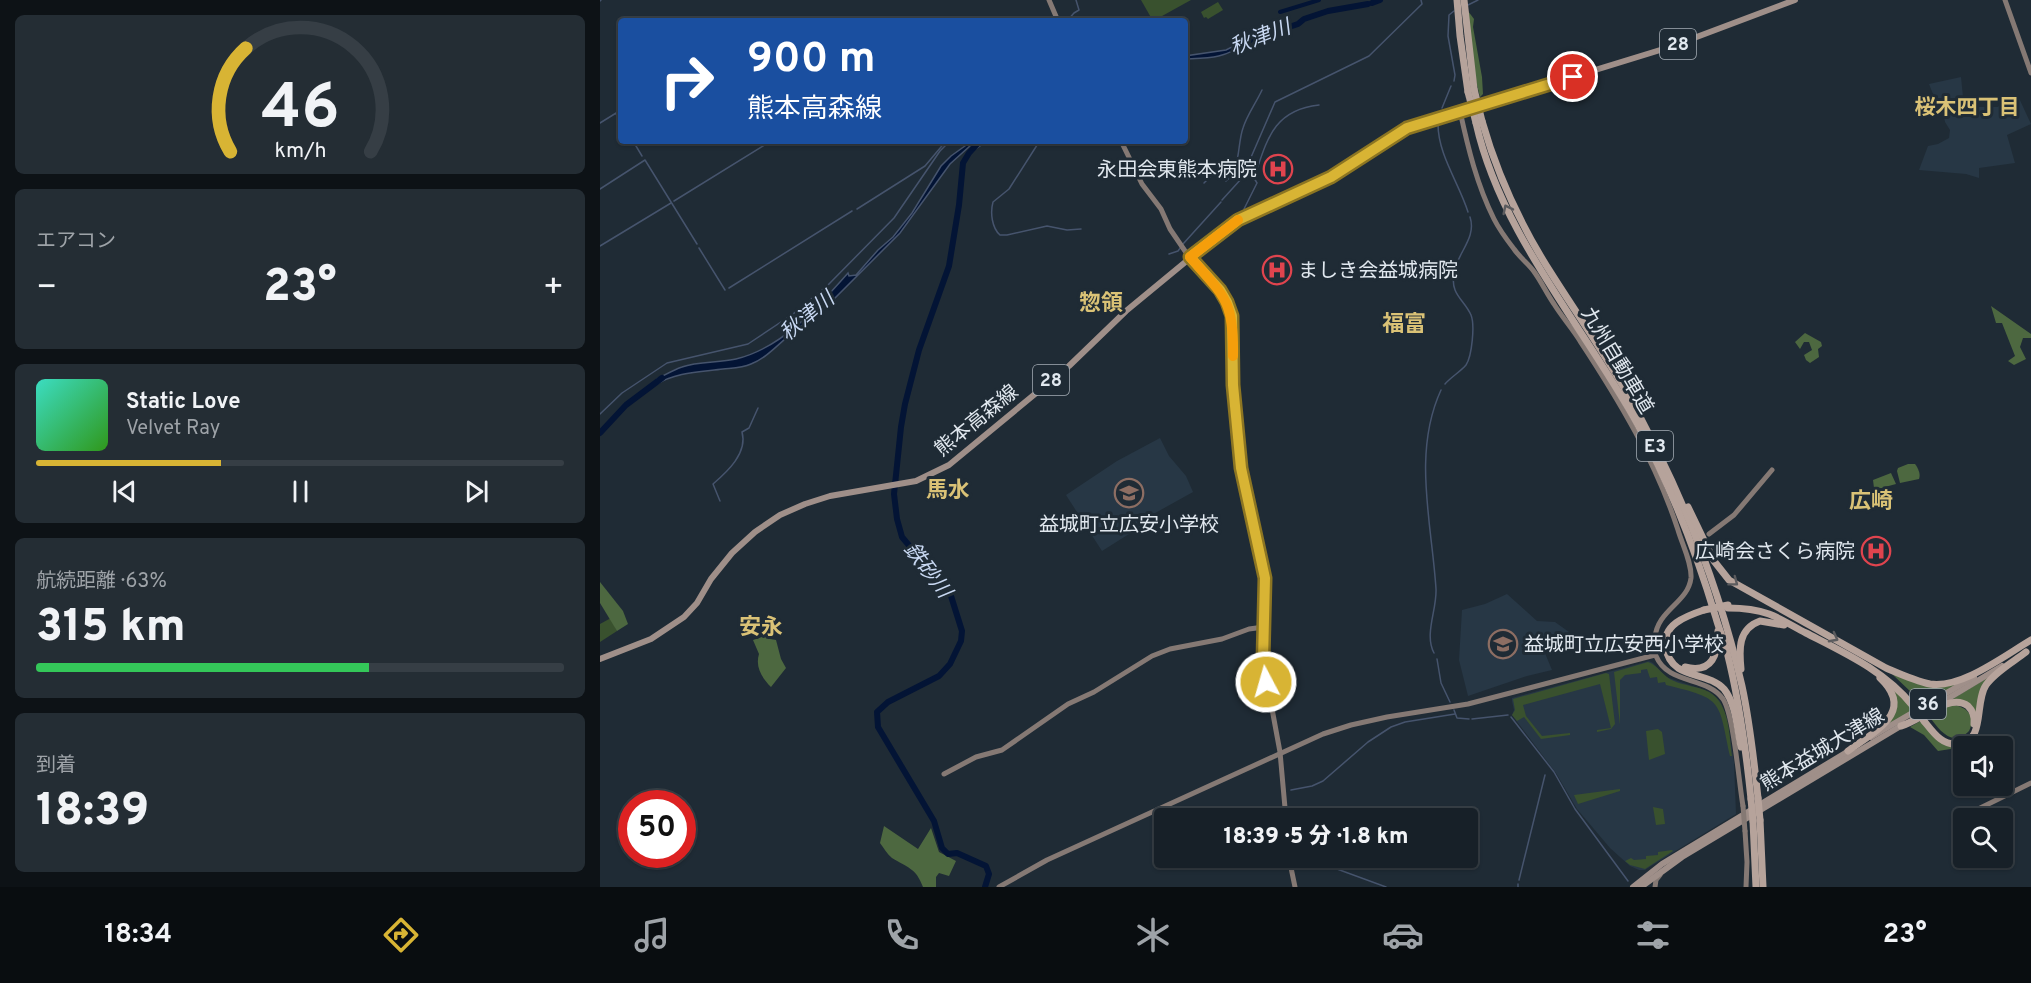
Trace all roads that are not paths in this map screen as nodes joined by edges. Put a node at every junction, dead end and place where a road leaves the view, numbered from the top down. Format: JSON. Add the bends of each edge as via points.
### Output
{"nodes":[{"id":1,"x":1049,"y":0,"type":"edge"},
{"id":2,"x":1457,"y":0,"type":"edge"},
{"id":3,"x":1464,"y":0,"type":"edge"},
{"id":4,"x":1795,"y":0,"type":"edge"},
{"id":5,"x":2005,"y":0,"type":"edge"},
{"id":6,"x":1057,"y":18,"type":"edge"},
{"id":7,"x":1462,"y":21,"type":"junction"},
{"id":8,"x":2031,"y":73,"type":"edge"},
{"id":9,"x":1460,"y":111,"type":"junction"},
{"id":10,"x":1479,"y":122,"type":"junction"},
{"id":11,"x":1122,"y":144,"type":"edge"},
{"id":12,"x":1190,"y":257,"type":"junction"},
{"id":13,"x":1662,"y":460,"type":"junction"},
{"id":14,"x":1772,"y":470,"type":"dead end"},
{"id":15,"x":1709,"y":534,"type":"dead end"},
{"id":16,"x":1728,"y":607,"type":"junction"},
{"id":17,"x":1704,"y":611,"type":"junction"},
{"id":18,"x":1717,"y":624,"type":"junction"},
{"id":19,"x":1807,"y":624,"type":"junction"},
{"id":20,"x":1264,"y":627,"type":"junction"},
{"id":21,"x":1803,"y":632,"type":"junction"},
{"id":22,"x":2031,"y":641,"type":"edge"},
{"id":23,"x":2028,"y":650,"type":"edge"},
{"id":24,"x":1860,"y":652,"type":"junction"},
{"id":25,"x":1655,"y":655,"type":"junction"},
{"id":26,"x":600,"y":659,"type":"edge"},
{"id":27,"x":1856,"y":660,"type":"junction"},
{"id":28,"x":1742,"y":686,"type":"junction"},
{"id":29,"x":1915,"y":705,"type":"junction"},
{"id":30,"x":1926,"y":720,"type":"junction"},
{"id":31,"x":1901,"y":726,"type":"junction"},
{"id":32,"x":1848,"y":751,"type":"junction"},
{"id":33,"x":1280,"y":752,"type":"junction"},
{"id":34,"x":944,"y":774,"type":"dead end"},
{"id":35,"x":2031,"y":783,"type":"edge"},
{"id":36,"x":1755,"y":799,"type":"junction"},
{"id":37,"x":1285,"y":808,"type":"edge"},
{"id":38,"x":1980,"y":808,"type":"edge"},
{"id":39,"x":1756,"y":821,"type":"junction"},
{"id":40,"x":1682,"y":857,"type":"junction"},
{"id":41,"x":1291,"y":868,"type":"edge"},
{"id":42,"x":1001,"y":885,"type":"edge"},
{"id":43,"x":1640,"y":886,"type":"edge"},
{"id":44,"x":1295,"y":887,"type":"edge"},
{"id":45,"x":1655,"y":887,"type":"edge"},
{"id":46,"x":1746,"y":887,"type":"edge"},
{"id":47,"x":1756,"y":887,"type":"edge"},
{"id":48,"x":1763,"y":887,"type":"edge"}],
"edges":[{"from":1,"to":6,"type":"street"},
{"from":2,"to":7,"type":"highway","name":"九州自動車道","number":"E3"},
{"from":3,"to":7,"type":"highway","name":"九州自動車道","number":"E3"},
{"from":4,"to":9,"type":"main road","name":"熊本高森線","number":"28","via":[[1670,47]]},
{"from":5,"to":8,"type":"street"},
{"from":7,"to":10,"type":"highway","name":"九州自動車道","number":"E3","bridge":true},
{"from":9,"to":12,"type":"main road","name":"熊本高森線","number":"28","via":[[1407,128],[1331,177],[1246,215]]},
{"from":9,"to":25,"type":"street","via":[[1475,170],[1494,220],[1534,271],[1609,386],[1650,460],[1677,528],[1691,577],[1683,596],[1659,621]]},
{"from":10,"to":13,"type":"highway","name":"九州自動車道","number":"E3","via":[[1518,214],[1549,271],[1622,385]]},
{"from":18,"to":10,"type":"highway","name":"九州自動車道","number":"E3","one_way":true,"via":[[1692,545],[1659,467],[1616,387],[1512,219],[1490,169]]},
{"from":11,"to":12,"type":"street","via":[[1142,184]]},
{"from":12,"to":20,"type":"street","via":[[1220,290],[1232,316],[1238,442],[1265,578]]},
{"from":12,"to":26,"type":"main road","name":"熊本高森線","number":"28","via":[[1126,311],[1081,356],[957,459],[924,479],[817,500],[780,516],[732,553],[684,617],[651,639]]},
{"from":13,"to":19,"type":"highway","one_way":true,"via":[[1714,561],[1730,580]]},
{"from":13,"to":28,"type":"highway","name":"九州自動車道","number":"E3","via":[[1709,571]]},
{"from":14,"to":15,"type":"street","via":[[1734,515]]},
{"from":16,"to":17,"type":"highway","bridge":true},
{"from":16,"to":19,"type":"highway","via":[[1762,608]]},
{"from":16,"to":21,"type":"highway","via":[[1771,615]]},
{"from":17,"to":18,"type":"highway","via":[[1673,632],[1669,646],[1677,663],[1694,669],[1712,662],[1718,648]]},
{"from":17,"to":36,"type":"highway","via":[[1688,615],[1671,627],[1666,650],[1679,669],[1718,684],[1729,698]]},
{"from":18,"to":36,"type":"highway","name":"九州自動車道","number":"E3","via":[[1727,651]]},
{"from":19,"to":24,"type":"highway","one_way":true},
{"from":20,"to":33,"type":"street","via":[[1263,660]]},
{"from":20,"to":34,"type":"street","via":[[1152,656],[1068,704],[1002,750],[976,757]]},
{"from":21,"to":27,"type":"highway"},
{"from":21,"to":28,"type":"highway","via":[[1768,621],[1747,628],[1740,645]]},
{"from":22,"to":24,"type":"highway","via":[[1961,681],[1938,685],[1901,675]]},
{"from":22,"to":32,"type":"main road","name":"熊本益城大津線","number":"36"},
{"from":23,"to":30,"type":"highway","via":[[1985,687],[1978,706],[1977,728],[1970,739],[1949,744],[1936,735]]},
{"from":23,"to":31,"type":"main road","name":"熊本益城大津線","number":"36"},
{"from":24,"to":29,"type":"highway","via":[[1900,686]]},
{"from":25,"to":33,"type":"street","via":[[1468,704],[1351,725]]},
{"from":25,"to":46,"type":"street","bridge":true,"via":[[1674,675],[1714,690],[1723,700],[1731,726],[1743,806]]},
{"from":27,"to":29,"type":"highway","via":[[1879,672]]},
{"from":27,"to":32,"type":"highway","via":[[1886,683],[1895,703],[1891,717]]},
{"from":28,"to":36,"type":"highway","name":"九州自動車道","number":"E3"},
{"from":29,"to":30,"type":"highway","bridge":true},
{"from":30,"to":31,"type":"highway","via":[[1946,740],[1954,741],[1969,736],[1974,725],[1967,706],[1956,702]]},
{"from":31,"to":40,"type":"main road","name":"熊本益城大津線","number":"36"},
{"from":32,"to":43,"type":"main road","name":"熊本益城大津線","number":"36","via":[[1649,873]]},
{"from":33,"to":37,"type":"street"},
{"from":33,"to":42,"type":"street"},
{"from":35,"to":38,"type":"street"},
{"from":36,"to":39,"type":"highway","name":"九州自動車道","number":"E3","bridge":true},
{"from":39,"to":47,"type":"highway","name":"九州自動車道","number":"E3"},
{"from":39,"to":48,"type":"highway","name":"九州自動車道","number":"E3"},
{"from":40,"to":43,"type":"main road","name":"熊本益城大津線","number":"36"},
{"from":40,"to":45,"type":"street","via":[[1661,874]]},
{"from":41,"to":44,"type":"street"}]}
